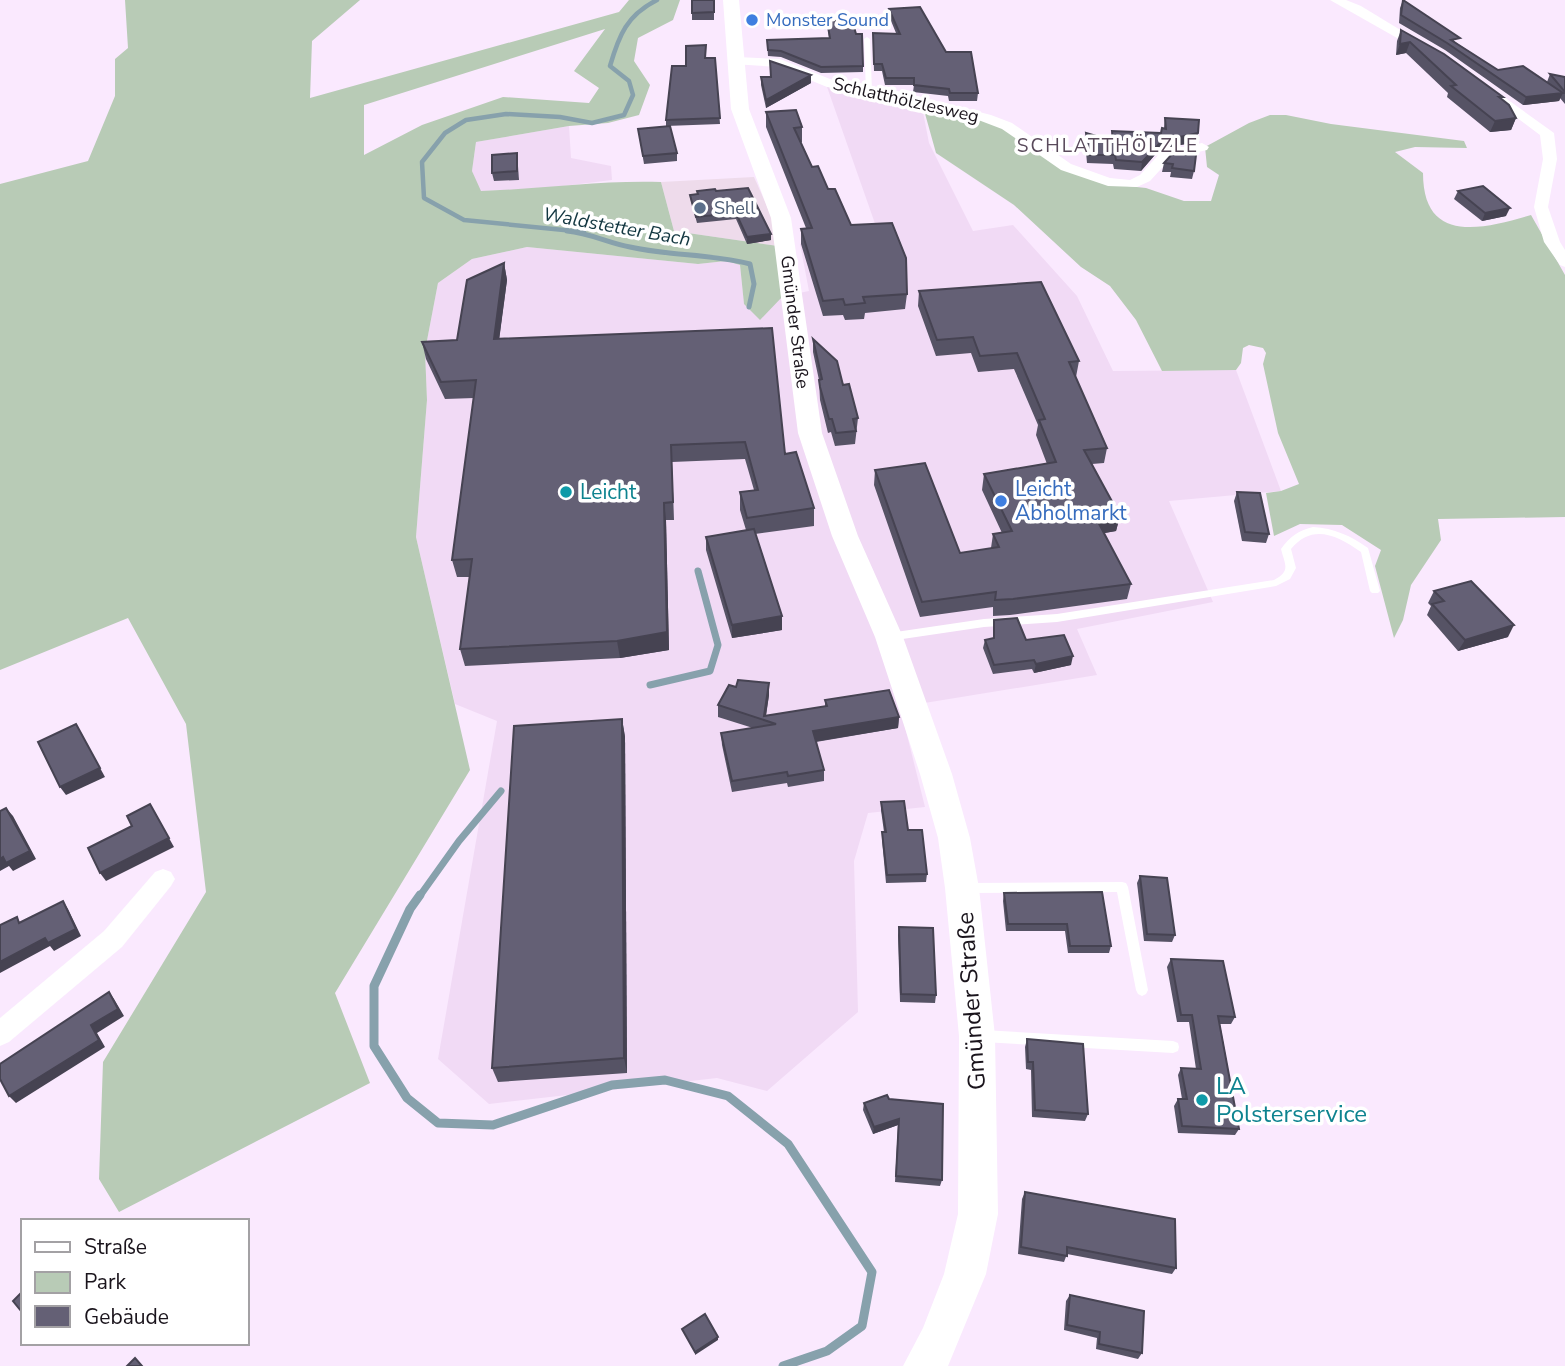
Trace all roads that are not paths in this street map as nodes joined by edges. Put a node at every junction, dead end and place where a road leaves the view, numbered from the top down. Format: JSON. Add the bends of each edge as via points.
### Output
{"nodes":[{"id":1,"x":731,"y":0,"type":"edge"},
{"id":2,"x":1336,"y":0,"type":"edge"},
{"id":3,"x":867,"y":39,"type":"dead end"},
{"id":4,"x":1437,"y":56,"type":"edge"},
{"id":5,"x":736,"y":61,"type":"junction"},
{"id":6,"x":1469,"y":78,"type":"edge"},
{"id":7,"x":869,"y":91,"type":"junction"},
{"id":8,"x":1202,"y":147,"type":"dead end"},
{"id":9,"x":1565,"y":262,"type":"edge"},
{"id":10,"x":1375,"y":591,"type":"dead end"},
{"id":11,"x":889,"y":637,"type":"junction"},
{"id":12,"x":163,"y":879,"type":"dead end"},
{"id":13,"x":962,"y":888,"type":"junction"},
{"id":14,"x":1142,"y":990,"type":"dead end"},
{"id":15,"x":0,"y":1034,"type":"edge"},
{"id":16,"x":977,"y":1036,"type":"junction"},
{"id":17,"x":1173,"y":1047,"type":"dead end"},
{"id":18,"x":924,"y":1366,"type":"edge"}],
"edges":[{"from":1,"to":5,"type":"street","name":"Gmünder Straße"},
{"from":2,"to":4,"type":"street"},
{"from":3,"to":7,"type":"lane"},
{"from":5,"to":7,"type":"street","name":"Schlatthölzlesweg","via":[[780,63],[819,79]]},
{"from":5,"to":11,"type":"street","name":"Gmünder Straße","via":[[740,109],[781,218],[810,433],[845,536]]},
{"from":6,"to":9,"type":"street","via":[[1547,133],[1550,159],[1541,207],[1552,242]]},
{"from":7,"to":8,"type":"street","name":"Schlatthölzlesweg","via":[[1007,125],[1066,167],[1108,181],[1132,184],[1145,178],[1166,155]]},
{"from":10,"to":11,"type":"lane","via":[[1365,550],[1339,533],[1311,531],[1292,539],[1286,549],[1291,568],[1287,577],[1276,583],[1057,618]]},
{"from":11,"to":13,"type":"street","name":"Gmünder Straße","via":[[936,774]]},
{"from":12,"to":15,"type":"street","via":[[113,939]]},
{"from":13,"to":14,"type":"lane","via":[[1122,887]]},
{"from":13,"to":16,"type":"street","name":"Gmünder Straße"},
{"from":16,"to":17,"type":"lane"},
{"from":16,"to":18,"type":"street","name":"Gmünder Straße","via":[[978,1214],[965,1274],[939,1342]]}]}
